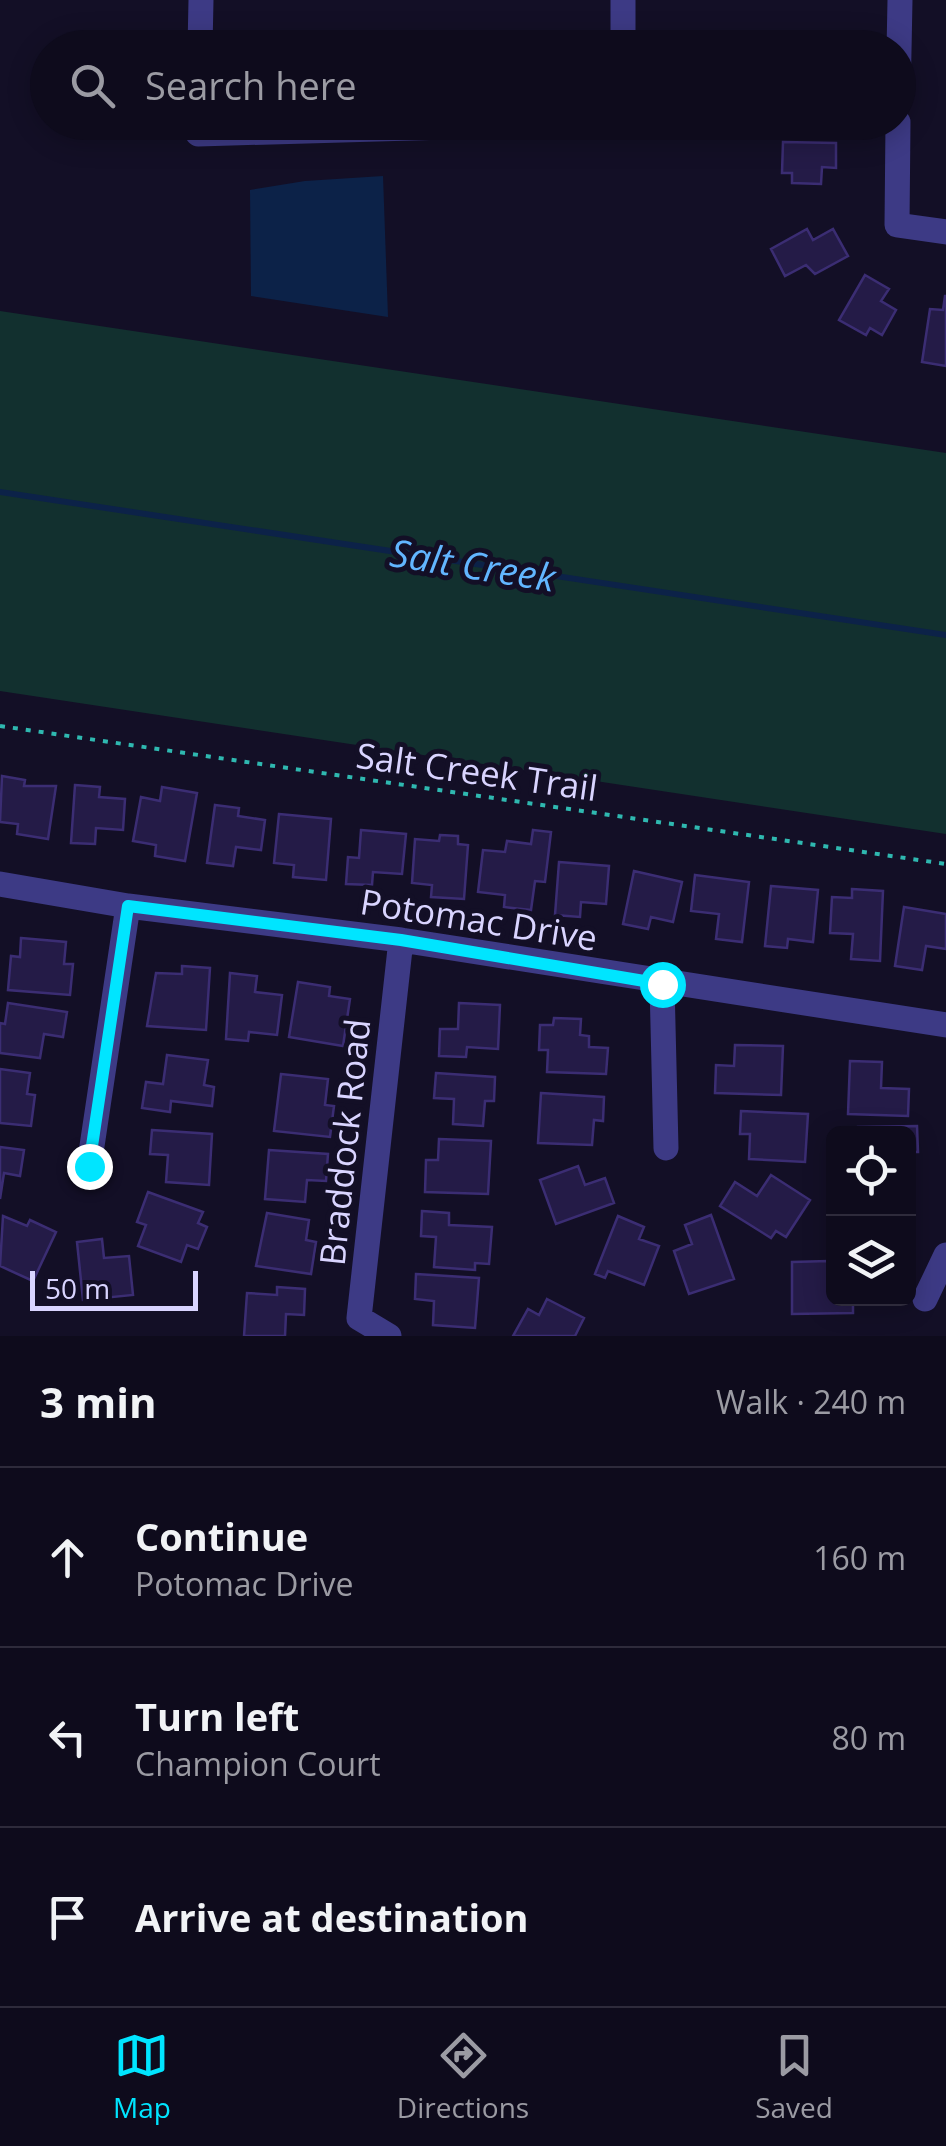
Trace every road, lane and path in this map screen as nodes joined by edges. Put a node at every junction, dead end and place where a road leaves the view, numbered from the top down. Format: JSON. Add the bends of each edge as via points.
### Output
{"nodes":[{"id":1,"x":201,"y":0,"type":"edge"},
{"id":2,"x":624,"y":0,"type":"edge"},
{"id":3,"x":900,"y":0,"type":"edge"},
{"id":4,"x":200,"y":30,"type":"edge"},
{"id":5,"x":623,"y":30,"type":"edge"},
{"id":6,"x":899,"y":30,"type":"edge"},
{"id":7,"x":898,"y":140,"type":"edge"},
{"id":8,"x":946,"y":232,"type":"edge"},
{"id":9,"x":0,"y":726,"type":"edge"},
{"id":10,"x":946,"y":864,"type":"edge"},
{"id":11,"x":0,"y":884,"type":"edge"},
{"id":12,"x":128,"y":906,"type":"junction"},
{"id":13,"x":401,"y":940,"type":"junction"},
{"id":14,"x":662,"y":984,"type":"junction"},
{"id":15,"x":946,"y":1026,"type":"edge"},
{"id":16,"x":666,"y":1148,"type":"dead end"},
{"id":17,"x":89,"y":1166,"type":"dead end"},
{"id":18,"x":946,"y":1254,"type":"edge"},
{"id":19,"x":925,"y":1299,"type":"dead end"},
{"id":20,"x":389,"y":1336,"type":"edge"}],
"edges":[{"from":1,"to":4,"type":"street"},
{"from":2,"to":5,"type":"street"},
{"from":3,"to":6,"type":"street"},
{"from":7,"to":8,"type":"street","via":[[897,225]]},
{"from":9,"to":10,"type":"path","name":"Salt Creek Trail"},
{"from":11,"to":12,"type":"street","name":"Potomac Drive"},
{"from":12,"to":13,"type":"street","name":"Potomac Drive"},
{"from":12,"to":17,"type":"street"},
{"from":13,"to":14,"type":"street","name":"Potomac Drive"},
{"from":13,"to":20,"type":"street","name":"Braddock Road","via":[[359,1318]]},
{"from":14,"to":15,"type":"street","name":"Potomac Drive"},
{"from":14,"to":16,"type":"street"},
{"from":18,"to":19,"type":"street"}]}
